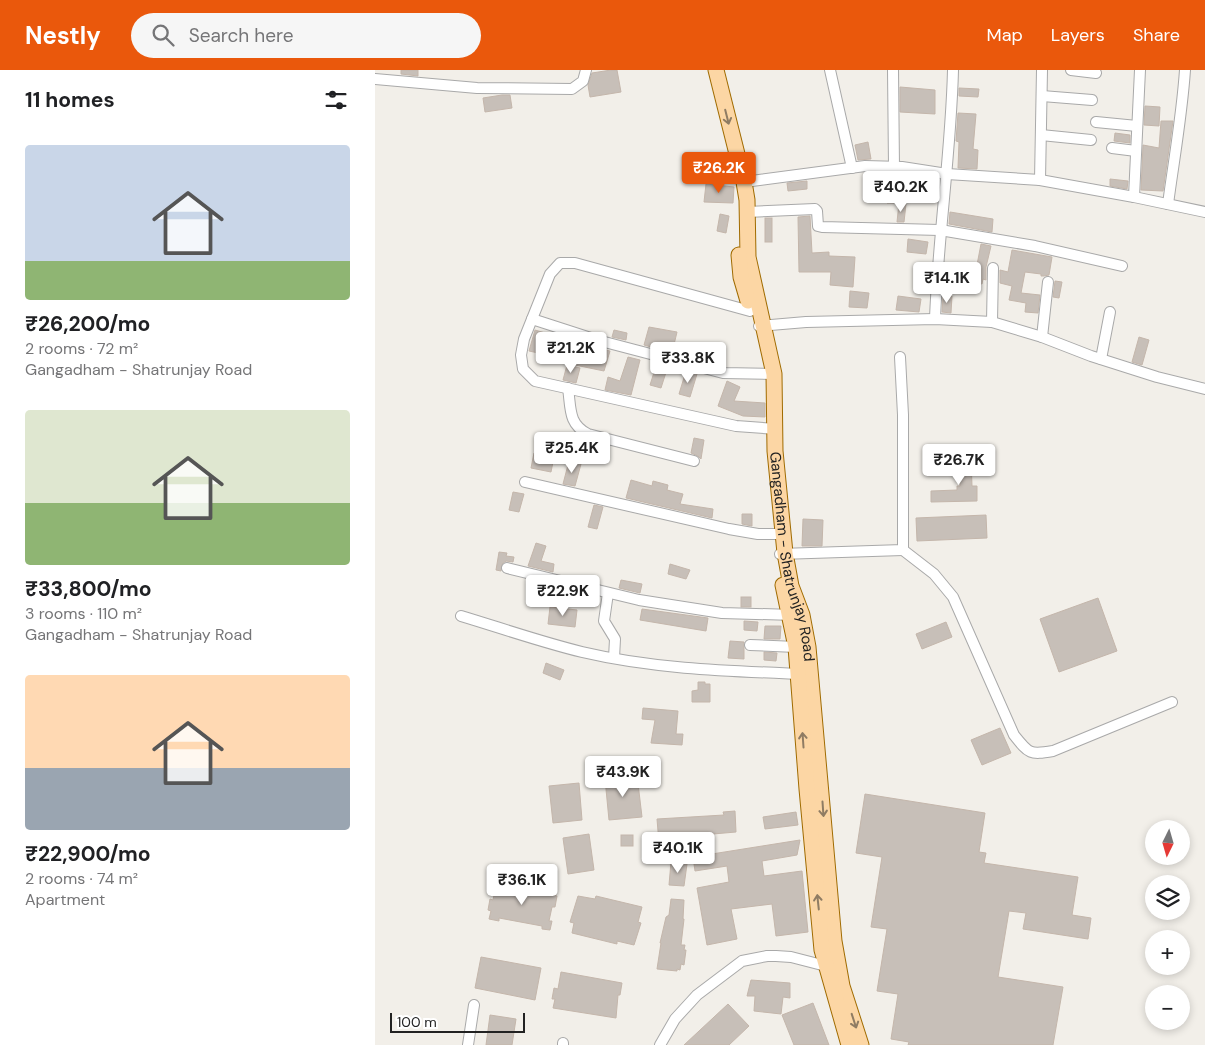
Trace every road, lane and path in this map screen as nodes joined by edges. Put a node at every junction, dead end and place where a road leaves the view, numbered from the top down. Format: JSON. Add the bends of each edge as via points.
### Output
{"nodes":[{"id":1,"x":587,"y":70,"type":"edge"},
{"id":2,"x":716,"y":70,"type":"edge"},
{"id":3,"x":830,"y":70,"type":"edge"},
{"id":4,"x":893,"y":70,"type":"edge"},
{"id":5,"x":953,"y":70,"type":"edge"},
{"id":6,"x":1042,"y":70,"type":"edge"},
{"id":7,"x":1071,"y":70,"type":"edge"},
{"id":8,"x":1140,"y":70,"type":"edge"},
{"id":9,"x":1185,"y":70,"type":"edge"},
{"id":10,"x":1096,"y":72,"type":"dead end"},
{"id":11,"x":375,"y":79,"type":"edge"},
{"id":12,"x":1042,"y":96,"type":"junction"},
{"id":13,"x":1092,"y":100,"type":"dead end"},
{"id":14,"x":1096,"y":122,"type":"dead end"},
{"id":15,"x":1137,"y":126,"type":"junction"},
{"id":16,"x":1041,"y":135,"type":"junction"},
{"id":17,"x":1091,"y":140,"type":"dead end"},
{"id":18,"x":1112,"y":148,"type":"dead end"},
{"id":19,"x":1136,"y":150,"type":"junction"},
{"id":20,"x":894,"y":167,"type":"junction"},
{"id":21,"x":852,"y":168,"type":"junction"},
{"id":22,"x":947,"y":174,"type":"junction"},
{"id":23,"x":739,"y":177,"type":"junction"},
{"id":24,"x":1040,"y":180,"type":"junction"},
{"id":25,"x":1134,"y":197,"type":"junction"},
{"id":26,"x":1168,"y":204,"type":"junction"},
{"id":27,"x":743,"y":212,"type":"junction"},
{"id":28,"x":1205,"y":212,"type":"edge"},
{"id":29,"x":940,"y":230,"type":"junction"},
{"id":30,"x":1122,"y":266,"type":"dead end"},
{"id":31,"x":993,"y":268,"type":"dead end"},
{"id":32,"x":1048,"y":282,"type":"dead end"},
{"id":33,"x":750,"y":311,"type":"junction"},
{"id":34,"x":1109,"y":312,"type":"dead end"},
{"id":35,"x":532,"y":319,"type":"junction"},
{"id":36,"x":935,"y":319,"type":"junction"},
{"id":37,"x":992,"y":322,"type":"junction"},
{"id":38,"x":760,"y":326,"type":"junction"},
{"id":39,"x":1042,"y":337,"type":"junction"},
{"id":40,"x":900,"y":356,"type":"dead end"},
{"id":41,"x":1101,"y":359,"type":"junction"},
{"id":42,"x":772,"y":374,"type":"junction"},
{"id":43,"x":568,"y":388,"type":"junction"},
{"id":44,"x":1205,"y":389,"type":"edge"},
{"id":45,"x":773,"y":428,"type":"junction"},
{"id":46,"x":694,"y":461,"type":"dead end"},
{"id":47,"x":525,"y":482,"type":"dead end"},
{"id":48,"x":780,"y":534,"type":"junction"},
{"id":49,"x":903,"y":550,"type":"junction"},
{"id":50,"x":781,"y":554,"type":"junction"},
{"id":51,"x":507,"y":568,"type":"dead end"},
{"id":52,"x":609,"y":593,"type":"junction"},
{"id":53,"x":796,"y":615,"type":"junction"},
{"id":54,"x":461,"y":616,"type":"dead end"},
{"id":55,"x":750,"y":645,"type":"dead end"},
{"id":56,"x":795,"y":647,"type":"junction"},
{"id":57,"x":614,"y":658,"type":"junction"},
{"id":58,"x":804,"y":674,"type":"junction"},
{"id":59,"x":1172,"y":702,"type":"dead end"},
{"id":60,"x":832,"y":966,"type":"junction"},
{"id":61,"x":474,"y":1005,"type":"dead end"},
{"id":62,"x":468,"y":1045,"type":"edge"},
{"id":63,"x":660,"y":1045,"type":"edge"},
{"id":64,"x":849,"y":1045,"type":"edge"},
{"id":65,"x":861,"y":1045,"type":"edge"}],
"edges":[{"from":1,"to":11,"type":"street","via":[[583,81],[572,89],[477,88]]},
{"from":2,"to":23,"type":"main road","name":"Gangadham - Shatrunjay Road","one_way":true},
{"from":3,"to":21,"type":"street"},
{"from":4,"to":20,"type":"street"},
{"from":5,"to":22,"type":"street"},
{"from":6,"to":12,"type":"street"},
{"from":7,"to":10,"type":"street"},
{"from":8,"to":15,"type":"street"},
{"from":9,"to":26,"type":"street"},
{"from":12,"to":13,"type":"street"},
{"from":12,"to":16,"type":"street"},
{"from":14,"to":15,"type":"street"},
{"from":15,"to":19,"type":"street"},
{"from":16,"to":17,"type":"street"},
{"from":16,"to":24,"type":"street"},
{"from":18,"to":19,"type":"street"},
{"from":19,"to":25,"type":"street"},
{"from":20,"to":21,"type":"street"},
{"from":20,"to":22,"type":"street"},
{"from":21,"to":23,"type":"street"},
{"from":22,"to":24,"type":"street"},
{"from":22,"to":29,"type":"street"},
{"from":23,"to":27,"type":"main road","name":"Gangadham - Shatrunjay Road"},
{"from":24,"to":25,"type":"street"},
{"from":25,"to":26,"type":"street"},
{"from":26,"to":28,"type":"street"},
{"from":27,"to":29,"type":"street","via":[[815,209],[822,227]]},
{"from":27,"to":33,"type":"main road","name":"Gangadham - Shatrunjay Road","via":[[737,240],[741,276]]},
{"from":27,"to":38,"type":"main road","name":"Gangadham - Shatrunjay Road"},
{"from":29,"to":30,"type":"street","via":[[1035,246]]},
{"from":29,"to":36,"type":"street"},
{"from":31,"to":37,"type":"street"},
{"from":32,"to":39,"type":"street"},
{"from":33,"to":35,"type":"street","via":[[575,263],[560,263],[550,274]]},
{"from":33,"to":38,"type":"main road","name":"Gangadham - Shatrunjay Road"},
{"from":34,"to":41,"type":"street"},
{"from":35,"to":42,"type":"street","via":[[597,340],[723,373]]},
{"from":35,"to":43,"type":"street","via":[[521,355],[523,369],[535,380]]},
{"from":36,"to":37,"type":"street"},
{"from":36,"to":38,"type":"street"},
{"from":37,"to":39,"type":"street"},
{"from":38,"to":42,"type":"main road","name":"Gangadham - Shatrunjay Road"},
{"from":39,"to":41,"type":"street"},
{"from":40,"to":49,"type":"street"},
{"from":41,"to":44,"type":"street"},
{"from":42,"to":45,"type":"main road","name":"Gangadham - Shatrunjay Road"},
{"from":43,"to":45,"type":"street","via":[[735,426]]},
{"from":43,"to":46,"type":"street","via":[[572,419],[579,429]]},
{"from":45,"to":48,"type":"main road","name":"Gangadham - Shatrunjay Road"},
{"from":47,"to":48,"type":"street","via":[[729,529]]},
{"from":48,"to":50,"type":"main road","name":"Gangadham - Shatrunjay Road"},
{"from":49,"to":50,"type":"street"},
{"from":49,"to":59,"type":"street","via":[[933,574],[953,597],[1015,735],[1024,748],[1035,754],[1053,751]]},
{"from":50,"to":53,"type":"main road","name":"Gangadham - Shatrunjay Road"},
{"from":51,"to":52,"type":"street"},
{"from":52,"to":53,"type":"street","via":[[722,613]]},
{"from":52,"to":57,"type":"street","via":[[604,621],[615,639]]},
{"from":53,"to":56,"type":"main road","name":"Gangadham - Shatrunjay Road"},
{"from":53,"to":58,"type":"main road","name":"Gangadham - Shatrunjay Road","via":[[808,647]]},
{"from":54,"to":57,"type":"street","via":[[581,652]]},
{"from":55,"to":56,"type":"street"},
{"from":56,"to":58,"type":"main road","name":"Gangadham - Shatrunjay Road"},
{"from":57,"to":58,"type":"street","via":[[688,669]]},
{"from":58,"to":60,"type":"main road","name":"Gangadham - Shatrunjay Road","via":[[814,788],[833,933]]},
{"from":60,"to":63,"type":"street","via":[[777,956],[742,961],[697,995],[675,1019]]},
{"from":60,"to":64,"type":"main road","name":"Gangadham - Shatrunjay Road"},
{"from":60,"to":65,"type":"main road","name":"Gangadham - Shatrunjay Road","one_way":true},
{"from":61,"to":62,"type":"street"}]}
